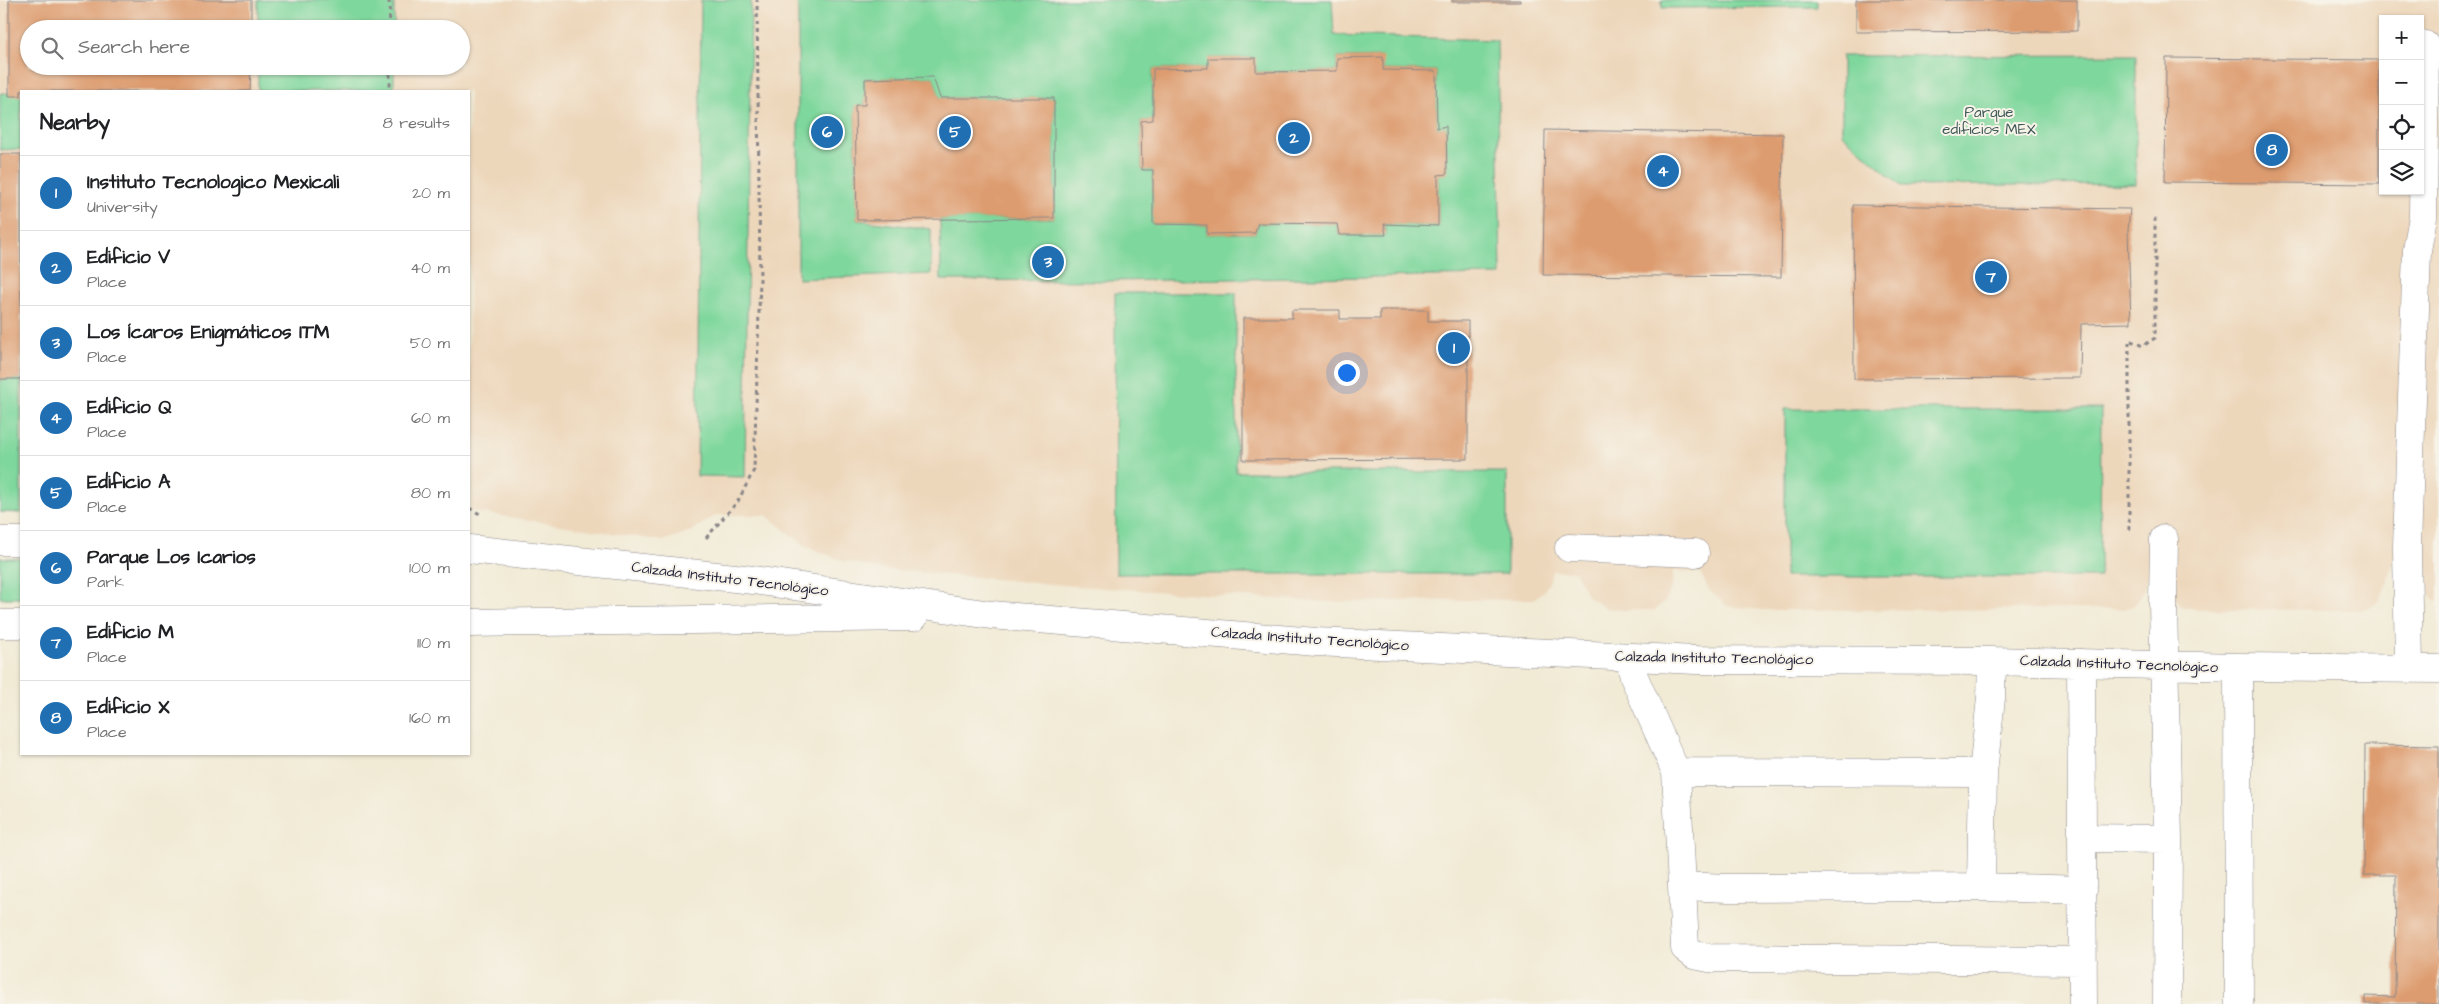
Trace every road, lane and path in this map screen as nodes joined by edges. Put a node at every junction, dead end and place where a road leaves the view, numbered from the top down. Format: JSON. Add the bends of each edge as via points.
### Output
{"nodes":[{"id":1,"x":390,"y":0,"type":"edge"},
{"id":2,"x":757,"y":0,"type":"edge"},
{"id":3,"x":390,"y":20,"type":"edge"},
{"id":4,"x":2425,"y":45,"type":"dead end"},
{"id":5,"x":390,"y":75,"type":"edge"},
{"id":6,"x":390,"y":90,"type":"edge"},
{"id":7,"x":2155,"y":214,"type":"dead end"},
{"id":8,"x":470,"y":508,"type":"edge"},
{"id":9,"x":487,"y":516,"type":"dead end"},
{"id":10,"x":2129,"y":534,"type":"dead end"},
{"id":11,"x":2164,"y":539,"type":"dead end"},
{"id":12,"x":704,"y":540,"type":"dead end"},
{"id":13,"x":0,"y":541,"type":"edge"},
{"id":14,"x":20,"y":541,"type":"edge"},
{"id":15,"x":1569,"y":548,"type":"dead end"},
{"id":16,"x":470,"y":549,"type":"edge"},
{"id":17,"x":1696,"y":553,"type":"dead end"},
{"id":18,"x":991,"y":615,"type":"junction"},
{"id":19,"x":470,"y":623,"type":"edge"},
{"id":20,"x":0,"y":624,"type":"edge"},
{"id":21,"x":20,"y":624,"type":"edge"},
{"id":22,"x":1629,"y":658,"type":"junction"},
{"id":23,"x":1992,"y":661,"type":"junction"},
{"id":24,"x":2081,"y":663,"type":"junction"},
{"id":25,"x":2165,"y":665,"type":"junction"},
{"id":26,"x":2238,"y":667,"type":"junction"},
{"id":27,"x":2409,"y":668,"type":"junction"},
{"id":28,"x":2439,"y":669,"type":"edge"},
{"id":29,"x":1676,"y":772,"type":"junction"},
{"id":30,"x":1983,"y":773,"type":"junction"},
{"id":31,"x":2083,"y":838,"type":"junction"},
{"id":32,"x":2168,"y":839,"type":"junction"},
{"id":33,"x":1682,"y":886,"type":"junction"},
{"id":34,"x":1982,"y":887,"type":"junction"},
{"id":35,"x":2083,"y":890,"type":"junction"},
{"id":36,"x":2083,"y":961,"type":"junction"},
{"id":37,"x":2083,"y":1004,"type":"edge"},
{"id":38,"x":2167,"y":1004,"type":"edge"},
{"id":39,"x":2239,"y":1004,"type":"edge"}],
"edges":[{"from":1,"to":3,"type":"path"},
{"from":2,"to":12,"type":"path","via":[[760,279],[754,470],[738,501]]},
{"from":4,"to":27,"type":"street","via":[[2423,217],[2417,250],[2408,537]]},
{"from":5,"to":6,"type":"path"},
{"from":7,"to":10,"type":"path","via":[[2155,338],[2143,346],[2129,340]]},
{"from":8,"to":9,"type":"path"},
{"from":11,"to":25,"type":"street"},
{"from":13,"to":14,"type":"street"},
{"from":15,"to":17,"type":"street"},
{"from":16,"to":18,"type":"street","name":"Calzada Instituto Tecnológico","via":[[754,580]]},
{"from":18,"to":19,"type":"street","name":"Calzada Instituto Tecnológico"},
{"from":18,"to":22,"type":"street","name":"Calzada Instituto Tecnológico","via":[[1316,642]]},
{"from":20,"to":21,"type":"street"},
{"from":22,"to":23,"type":"street","name":"Calzada Instituto Tecnológico"},
{"from":22,"to":29,"type":"street","via":[[1634,677]]},
{"from":23,"to":24,"type":"street","name":"Calzada Instituto Tecnológico"},
{"from":23,"to":30,"type":"street"},
{"from":24,"to":25,"type":"street","name":"Calzada Instituto Tecnológico"},
{"from":24,"to":31,"type":"street"},
{"from":25,"to":26,"type":"street","name":"Calzada Instituto Tecnológico"},
{"from":25,"to":32,"type":"street"},
{"from":26,"to":27,"type":"street","name":"Calzada Instituto Tecnológico"},
{"from":26,"to":39,"type":"street"},
{"from":27,"to":28,"type":"street","name":"Calzada Instituto Tecnológico"},
{"from":29,"to":30,"type":"street"},
{"from":29,"to":33,"type":"street"},
{"from":30,"to":34,"type":"street"},
{"from":31,"to":32,"type":"street"},
{"from":31,"to":35,"type":"street"},
{"from":32,"to":38,"type":"street"},
{"from":33,"to":34,"type":"street"},
{"from":33,"to":36,"type":"street","via":[[1685,948],[1694,955],[1709,958]]},
{"from":34,"to":35,"type":"street"},
{"from":35,"to":36,"type":"street"},
{"from":36,"to":37,"type":"street"}]}
